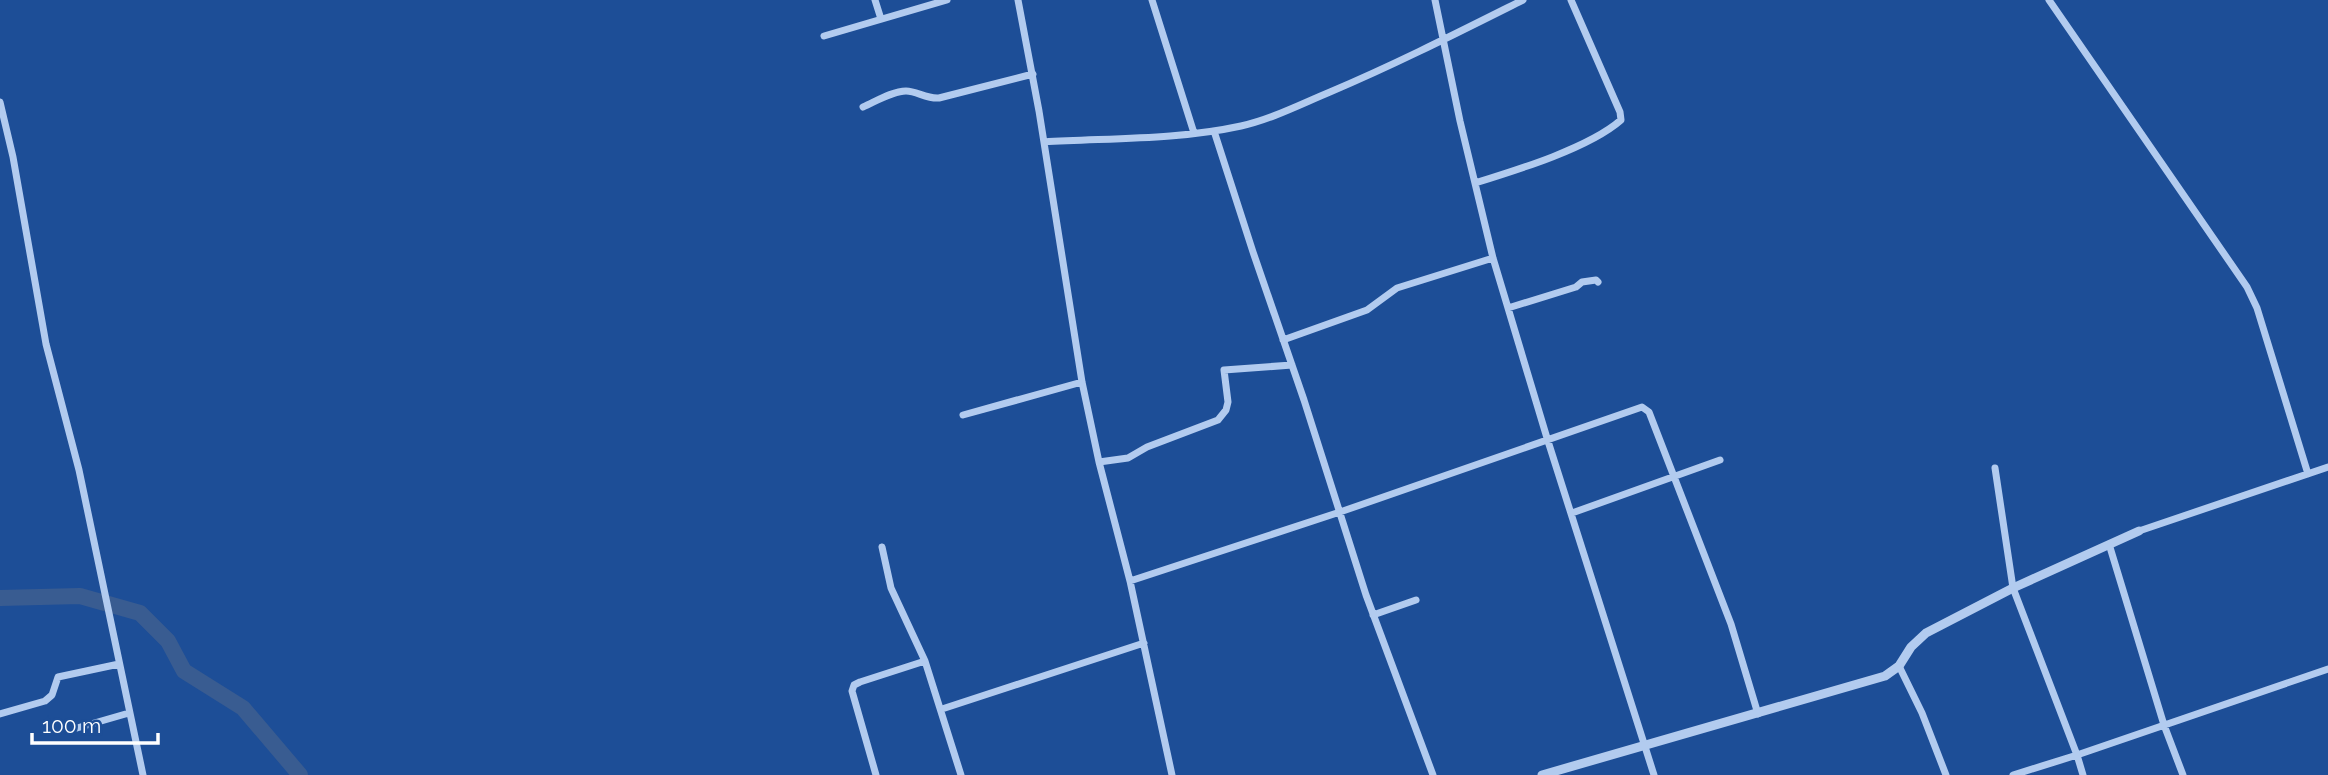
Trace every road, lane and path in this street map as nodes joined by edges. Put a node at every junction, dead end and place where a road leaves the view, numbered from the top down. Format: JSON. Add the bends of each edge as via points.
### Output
{"nodes":[{"id":1,"x":875,"y":0,"type":"edge"},
{"id":2,"x":947,"y":0,"type":"edge"},
{"id":3,"x":1018,"y":0,"type":"edge"},
{"id":4,"x":1152,"y":0,"type":"edge"},
{"id":5,"x":1435,"y":0,"type":"edge"},
{"id":6,"x":1523,"y":0,"type":"edge"},
{"id":7,"x":1571,"y":0,"type":"edge"},
{"id":8,"x":2049,"y":0,"type":"edge"},
{"id":9,"x":881,"y":19,"type":"junction"},
{"id":10,"x":824,"y":36,"type":"dead end"},
{"id":11,"x":1443,"y":41,"type":"junction"},
{"id":12,"x":1033,"y":74,"type":"junction"},
{"id":13,"x":0,"y":102,"type":"edge"},
{"id":14,"x":863,"y":107,"type":"dead end"},
{"id":15,"x":1214,"y":131,"type":"junction"},
{"id":16,"x":1194,"y":133,"type":"junction"},
{"id":17,"x":1044,"y":142,"type":"junction"},
{"id":18,"x":1475,"y":183,"type":"junction"},
{"id":19,"x":1493,"y":258,"type":"junction"},
{"id":20,"x":1598,"y":282,"type":"dead end"},
{"id":21,"x":1508,"y":307,"type":"junction"},
{"id":22,"x":1283,"y":340,"type":"junction"},
{"id":23,"x":1292,"y":365,"type":"junction"},
{"id":24,"x":1082,"y":382,"type":"junction"},
{"id":25,"x":963,"y":415,"type":"dead end"},
{"id":26,"x":1547,"y":438,"type":"junction"},
{"id":27,"x":1720,"y":460,"type":"dead end"},
{"id":28,"x":1099,"y":462,"type":"junction"},
{"id":29,"x":2328,"y":467,"type":"edge"},
{"id":30,"x":1995,"y":468,"type":"dead end"},
{"id":31,"x":2308,"y":474,"type":"junction"},
{"id":32,"x":1674,"y":477,"type":"junction"},
{"id":33,"x":1339,"y":512,"type":"junction"},
{"id":34,"x":1572,"y":513,"type":"junction"},
{"id":35,"x":2139,"y":531,"type":"joint"},
{"id":36,"x":2109,"y":544,"type":"junction"},
{"id":37,"x":881,"y":547,"type":"dead end"},
{"id":38,"x":1130,"y":581,"type":"junction"},
{"id":39,"x":2013,"y":588,"type":"junction"},
{"id":40,"x":1416,"y":600,"type":"dead end"},
{"id":41,"x":1373,"y":615,"type":"junction"},
{"id":42,"x":1144,"y":643,"type":"junction"},
{"id":43,"x":925,"y":661,"type":"junction"},
{"id":44,"x":119,"y":664,"type":"junction"},
{"id":45,"x":1899,"y":666,"type":"junction"},
{"id":46,"x":2328,"y":669,"type":"edge"},
{"id":47,"x":942,"y":709,"type":"junction"},
{"id":48,"x":0,"y":713,"type":"edge"},
{"id":49,"x":129,"y":713,"type":"junction"},
{"id":50,"x":1758,"y":714,"type":"junction"},
{"id":51,"x":2164,"y":725,"type":"junction"},
{"id":52,"x":77,"y":728,"type":"dead end"},
{"id":53,"x":1644,"y":746,"type":"junction"},
{"id":54,"x":2077,"y":755,"type":"junction"},
{"id":55,"x":143,"y":775,"type":"edge"},
{"id":56,"x":876,"y":775,"type":"edge"},
{"id":57,"x":961,"y":775,"type":"edge"},
{"id":58,"x":1172,"y":775,"type":"edge"},
{"id":59,"x":1433,"y":775,"type":"edge"},
{"id":60,"x":1542,"y":775,"type":"edge"},
{"id":61,"x":1654,"y":775,"type":"edge"},
{"id":62,"x":1946,"y":775,"type":"edge"},
{"id":63,"x":2013,"y":775,"type":"edge"},
{"id":64,"x":2083,"y":775,"type":"edge"},
{"id":65,"x":2183,"y":775,"type":"edge"}],
"edges":[{"from":1,"to":9,"type":"street"},
{"from":2,"to":9,"type":"street"},
{"from":3,"to":12,"type":"street"},
{"from":4,"to":16,"type":"street"},
{"from":5,"to":11,"type":"street"},
{"from":6,"to":11,"type":"street"},
{"from":7,"to":18,"type":"street","via":[[1621,120],[1552,156]]},
{"from":8,"to":31,"type":"street","via":[[2257,307]]},
{"from":9,"to":10,"type":"street"},
{"from":11,"to":15,"type":"street","via":[[1270,117]]},
{"from":11,"to":18,"type":"street"},
{"from":12,"to":14,"type":"street","via":[[939,98],[900,92]]},
{"from":12,"to":17,"type":"street"},
{"from":13,"to":44,"type":"street","via":[[45,341],[79,470]]},
{"from":15,"to":16,"type":"street"},
{"from":15,"to":22,"type":"street"},
{"from":16,"to":17,"type":"street"},
{"from":17,"to":24,"type":"street"},
{"from":18,"to":19,"type":"street"},
{"from":19,"to":21,"type":"street"},
{"from":19,"to":22,"type":"street","via":[[1397,288],[1367,310]]},
{"from":20,"to":21,"type":"street","via":[[1582,282],[1576,288]]},
{"from":21,"to":26,"type":"street"},
{"from":22,"to":23,"type":"street"},
{"from":23,"to":28,"type":"street","via":[[1224,370],[1228,402],[1218,420],[1128,458]]},
{"from":23,"to":33,"type":"street"},
{"from":24,"to":25,"type":"street"},
{"from":24,"to":28,"type":"street"},
{"from":26,"to":32,"type":"street","via":[[1642,407],[1649,412]]},
{"from":26,"to":33,"type":"street"},
{"from":26,"to":34,"type":"street"},
{"from":27,"to":32,"type":"street"},
{"from":28,"to":38,"type":"street"},
{"from":29,"to":31,"type":"street"},
{"from":30,"to":39,"type":"street"},
{"from":31,"to":35,"type":"street"},
{"from":32,"to":34,"type":"street"},
{"from":32,"to":50,"type":"street","via":[[1731,624]]},
{"from":33,"to":38,"type":"street"},
{"from":33,"to":41,"type":"street"},
{"from":34,"to":53,"type":"street"},
{"from":35,"to":36,"type":"street"},
{"from":36,"to":39,"type":"street"},
{"from":36,"to":51,"type":"street"},
{"from":37,"to":43,"type":"street","via":[[896,602]]},
{"from":38,"to":42,"type":"street"},
{"from":39,"to":45,"type":"street","via":[[1926,634]]},
{"from":39,"to":54,"type":"street"},
{"from":40,"to":41,"type":"street"},
{"from":41,"to":59,"type":"street"},
{"from":42,"to":47,"type":"street"},
{"from":42,"to":58,"type":"street"},
{"from":43,"to":47,"type":"street"},
{"from":43,"to":56,"type":"street","via":[[860,682],[852,691]]},
{"from":44,"to":48,"type":"street","via":[[58,677],[45,701]]},
{"from":44,"to":49,"type":"street"},
{"from":45,"to":50,"type":"street","via":[[1885,676]]},
{"from":45,"to":62,"type":"street"},
{"from":46,"to":51,"type":"street"},
{"from":47,"to":57,"type":"street"},
{"from":49,"to":52,"type":"street"},
{"from":49,"to":55,"type":"street"},
{"from":50,"to":53,"type":"street"},
{"from":51,"to":54,"type":"street"},
{"from":51,"to":65,"type":"street"},
{"from":53,"to":60,"type":"street"},
{"from":53,"to":61,"type":"street"},
{"from":54,"to":63,"type":"street"},
{"from":54,"to":64,"type":"street"}]}
